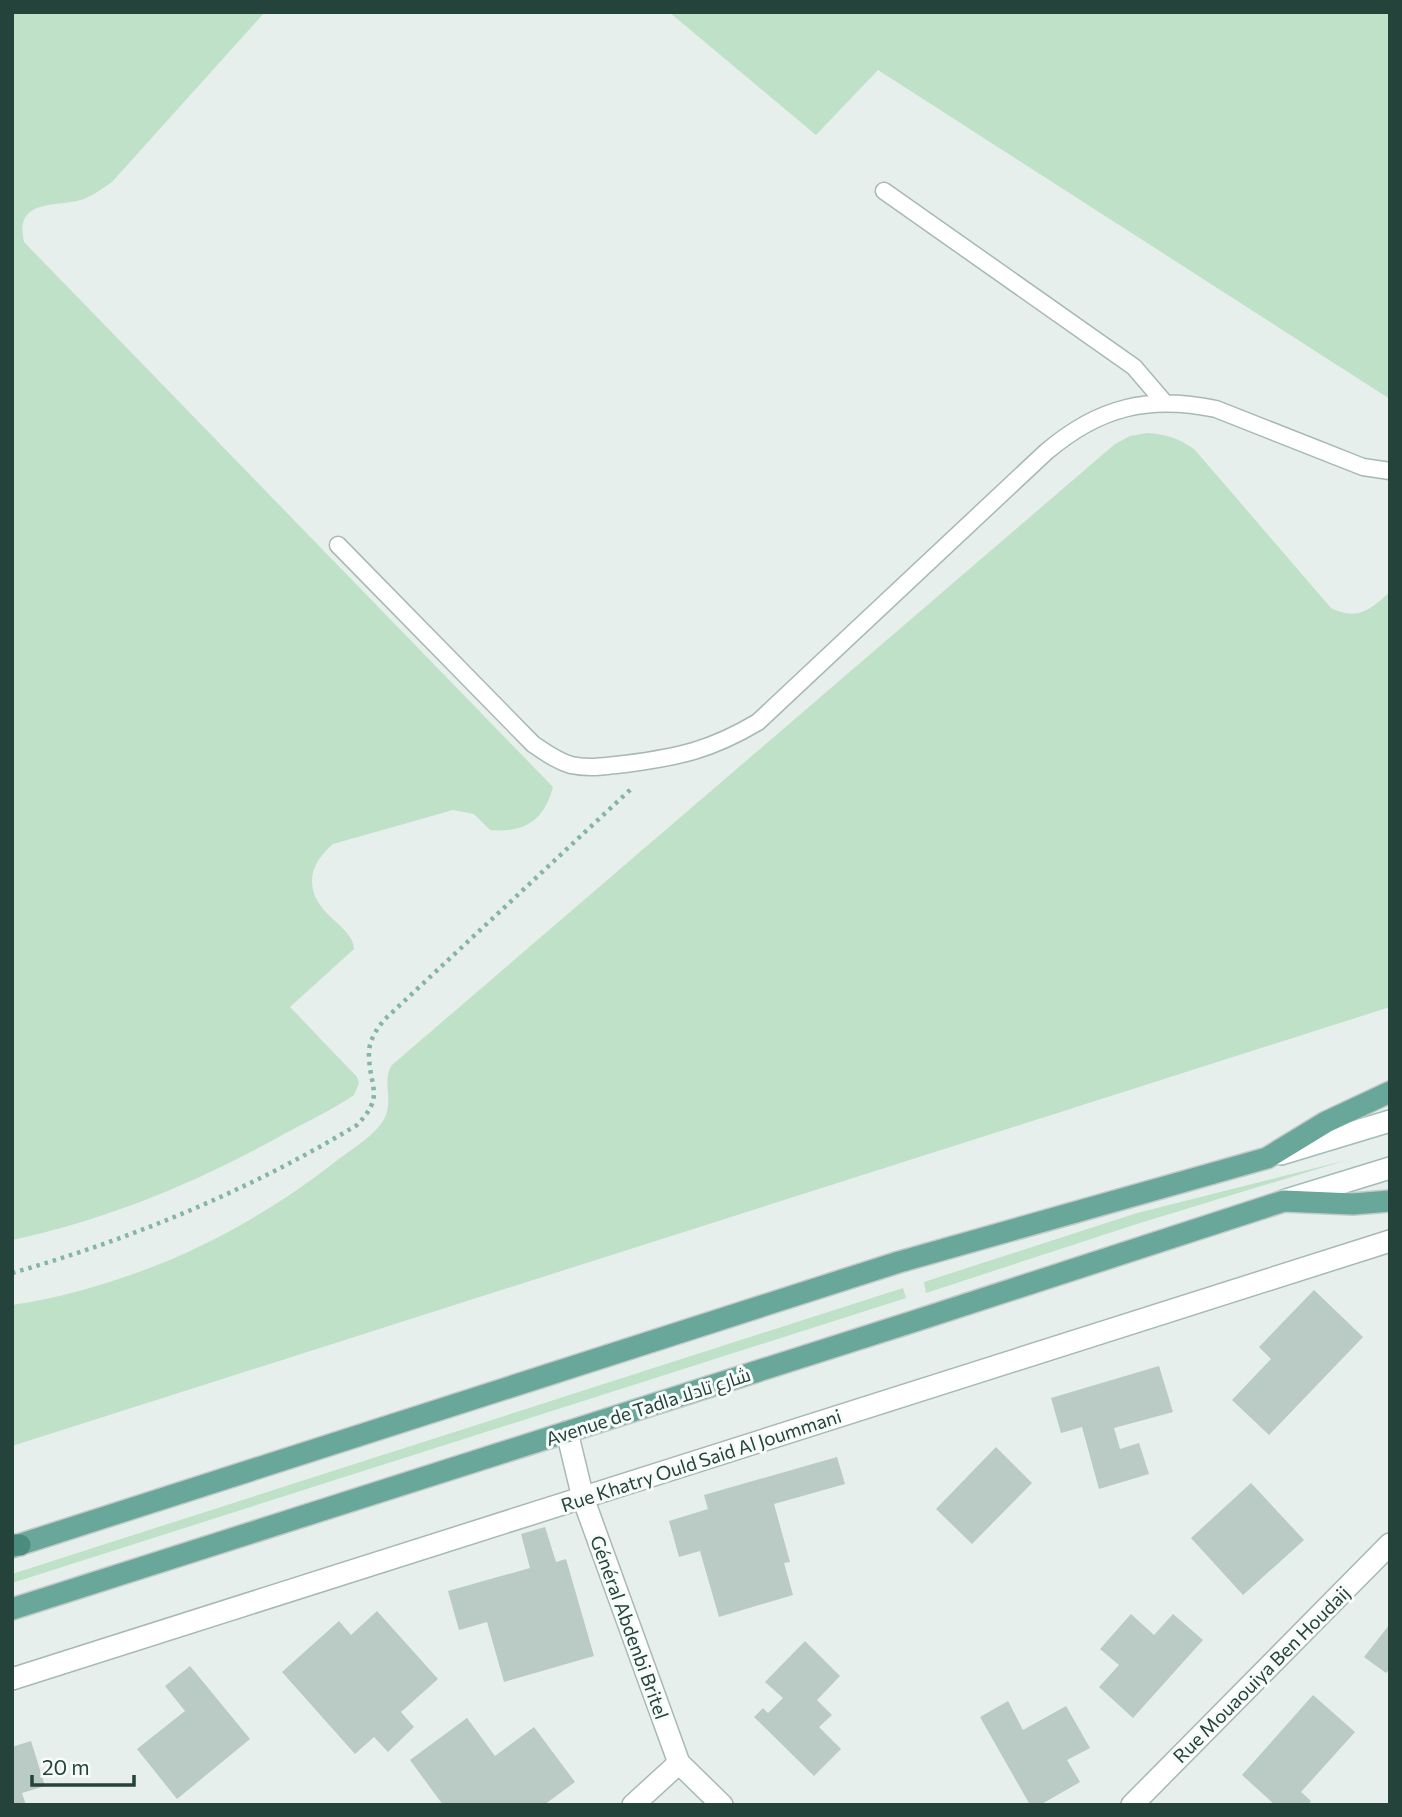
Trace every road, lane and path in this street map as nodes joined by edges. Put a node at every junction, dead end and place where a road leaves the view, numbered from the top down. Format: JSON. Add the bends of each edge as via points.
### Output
{"nodes":[{"id":1,"x":884,"y":191,"type":"dead end"},
{"id":2,"x":1164,"y":402,"type":"junction"},
{"id":3,"x":1390,"y":471,"type":"edge"},
{"id":4,"x":338,"y":545,"type":"dead end"},
{"id":5,"x":662,"y":759,"type":"junction"},
{"id":6,"x":1390,"y":1092,"type":"edge"},
{"id":7,"x":1390,"y":1121,"type":"edge"},
{"id":8,"x":1267,"y":1158,"type":"junction"},
{"id":9,"x":1390,"y":1168,"type":"edge"},
{"id":10,"x":1284,"y":1201,"type":"junction"},
{"id":11,"x":1390,"y":1201,"type":"edge"},
{"id":12,"x":1390,"y":1241,"type":"edge"},
{"id":13,"x":12,"y":1273,"type":"edge"},
{"id":14,"x":567,"y":1432,"type":"junction"},
{"id":15,"x":583,"y":1498,"type":"junction"},
{"id":16,"x":1390,"y":1544,"type":"edge"},
{"id":17,"x":15,"y":1545,"type":"edge"},
{"id":18,"x":12,"y":1609,"type":"edge"},
{"id":19,"x":12,"y":1678,"type":"edge"},
{"id":20,"x":679,"y":1763,"type":"junction"},
{"id":21,"x":633,"y":1805,"type":"edge"},
{"id":22,"x":723,"y":1805,"type":"edge"},
{"id":23,"x":1132,"y":1805,"type":"edge"}],
"edges":[{"from":1,"to":2,"type":"lane","via":[[1134,367]]},
{"from":2,"to":3,"type":"lane","via":[[1216,409],[1363,467]]},
{"from":2,"to":5,"type":"lane","via":[[1113,411],[1066,435],[758,722],[717,744]]},
{"from":4,"to":5,"type":"lane","via":[[551,757],[593,767]]},
{"from":5,"to":13,"type":"path","via":[[384,1020],[376,1030],[369,1056],[375,1095],[366,1117],[357,1125],[214,1200],[62,1259]]},
{"from":6,"to":8,"type":"main road","via":[[1326,1122]]},
{"from":7,"to":8,"type":"street"},
{"from":8,"to":17,"type":"main road","via":[[900,1262]]},
{"from":9,"to":10,"type":"street","name":"Avenue de Tadla شارع تادلا"},
{"from":10,"to":11,"type":"main road","name":"Avenue de Tadla شارع تادلا"},
{"from":10,"to":14,"type":"main road","name":"Avenue de Tadla شارع تادلا"},
{"from":12,"to":15,"type":"street","name":"Rue Khatry Ould Said Al Joummani"},
{"from":14,"to":15,"type":"street","name":"Général Abdenbi Britel"},
{"from":14,"to":18,"type":"main road","name":"Avenue de Tadla شارع تادلا"},
{"from":15,"to":19,"type":"street","name":"Rue Khatry Ould Said Al Joummani"},
{"from":15,"to":20,"type":"street","name":"Général Abdenbi Britel"},
{"from":16,"to":23,"type":"street","name":"Rue Mouaouiya Ben Houdaij"},
{"from":20,"to":21,"type":"street"},
{"from":20,"to":22,"type":"street","name":"Général Abdenbi Britel"}]}
